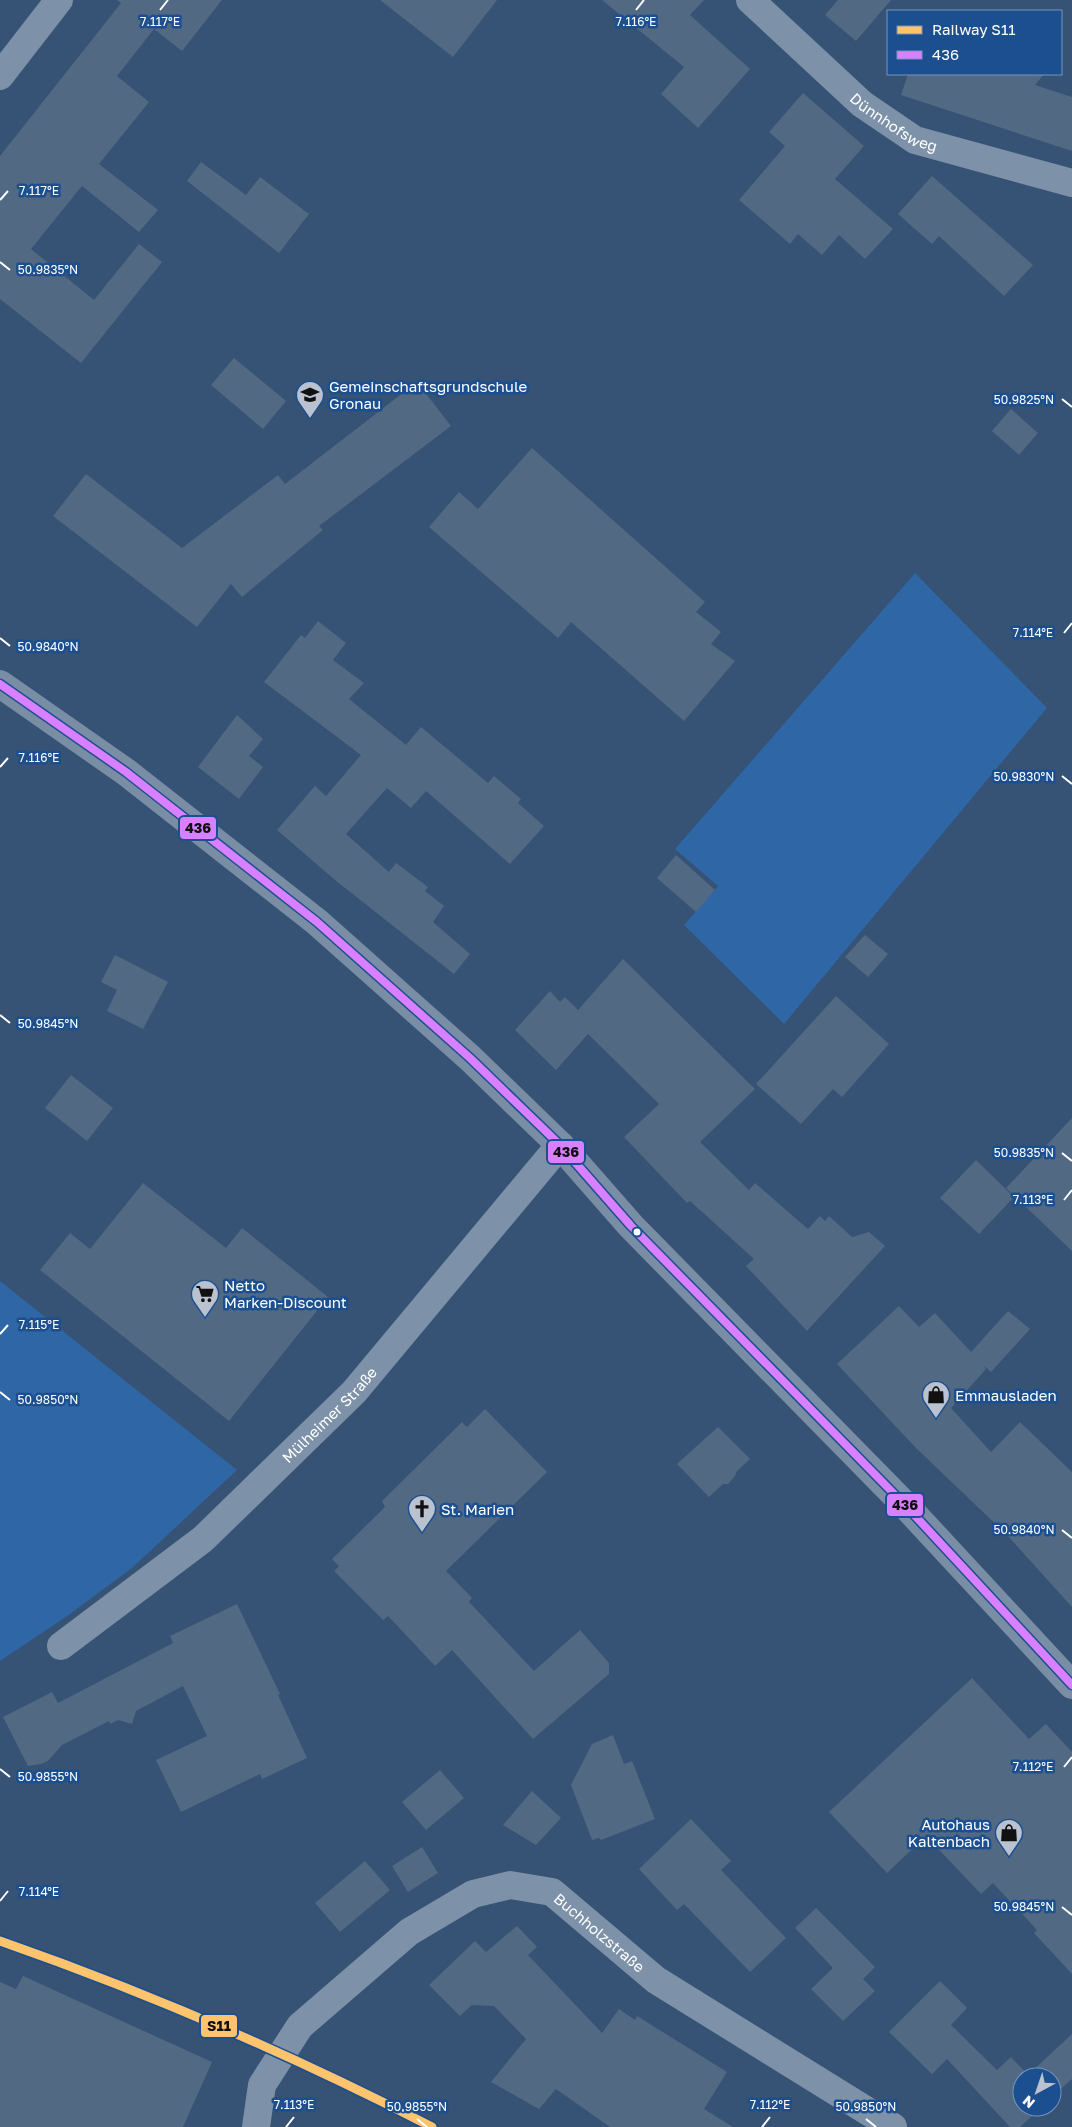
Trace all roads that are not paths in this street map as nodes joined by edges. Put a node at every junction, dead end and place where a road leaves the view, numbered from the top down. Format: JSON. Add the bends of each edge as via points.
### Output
{"nodes":[{"id":1,"x":59,"y":0,"type":"edge"},
{"id":2,"x":750,"y":0,"type":"edge"},
{"id":3,"x":0,"y":76,"type":"edge"},
{"id":4,"x":1072,"y":183,"type":"edge"},
{"id":5,"x":0,"y":684,"type":"edge"},
{"id":6,"x":560,"y":1145,"type":"junction"},
{"id":7,"x":61,"y":1646,"type":"dead end"},
{"id":8,"x":1072,"y":1685,"type":"edge"},
{"id":9,"x":256,"y":2127,"type":"edge"},
{"id":10,"x":893,"y":2127,"type":"edge"}],
"edges":[{"from":1,"to":3,"type":"street"},
{"from":2,"to":4,"type":"street","name":"Dünnhofsweg","via":[[862,104],[916,140]]},
{"from":5,"to":6,"type":"main road","via":[[126,772],[317,922],[470,1058]]},
{"from":6,"to":7,"type":"street","name":"Mülheimer Straße","via":[[354,1392],[203,1539]]},
{"from":6,"to":8,"type":"main road","via":[[630,1226],[906,1506]]},
{"from":9,"to":10,"type":"street","name":"Buchholzstraße","via":[[262,2085],[300,2026],[409,1932],[473,1894],[510,1885],[552,1892],[656,1980]]}]}
